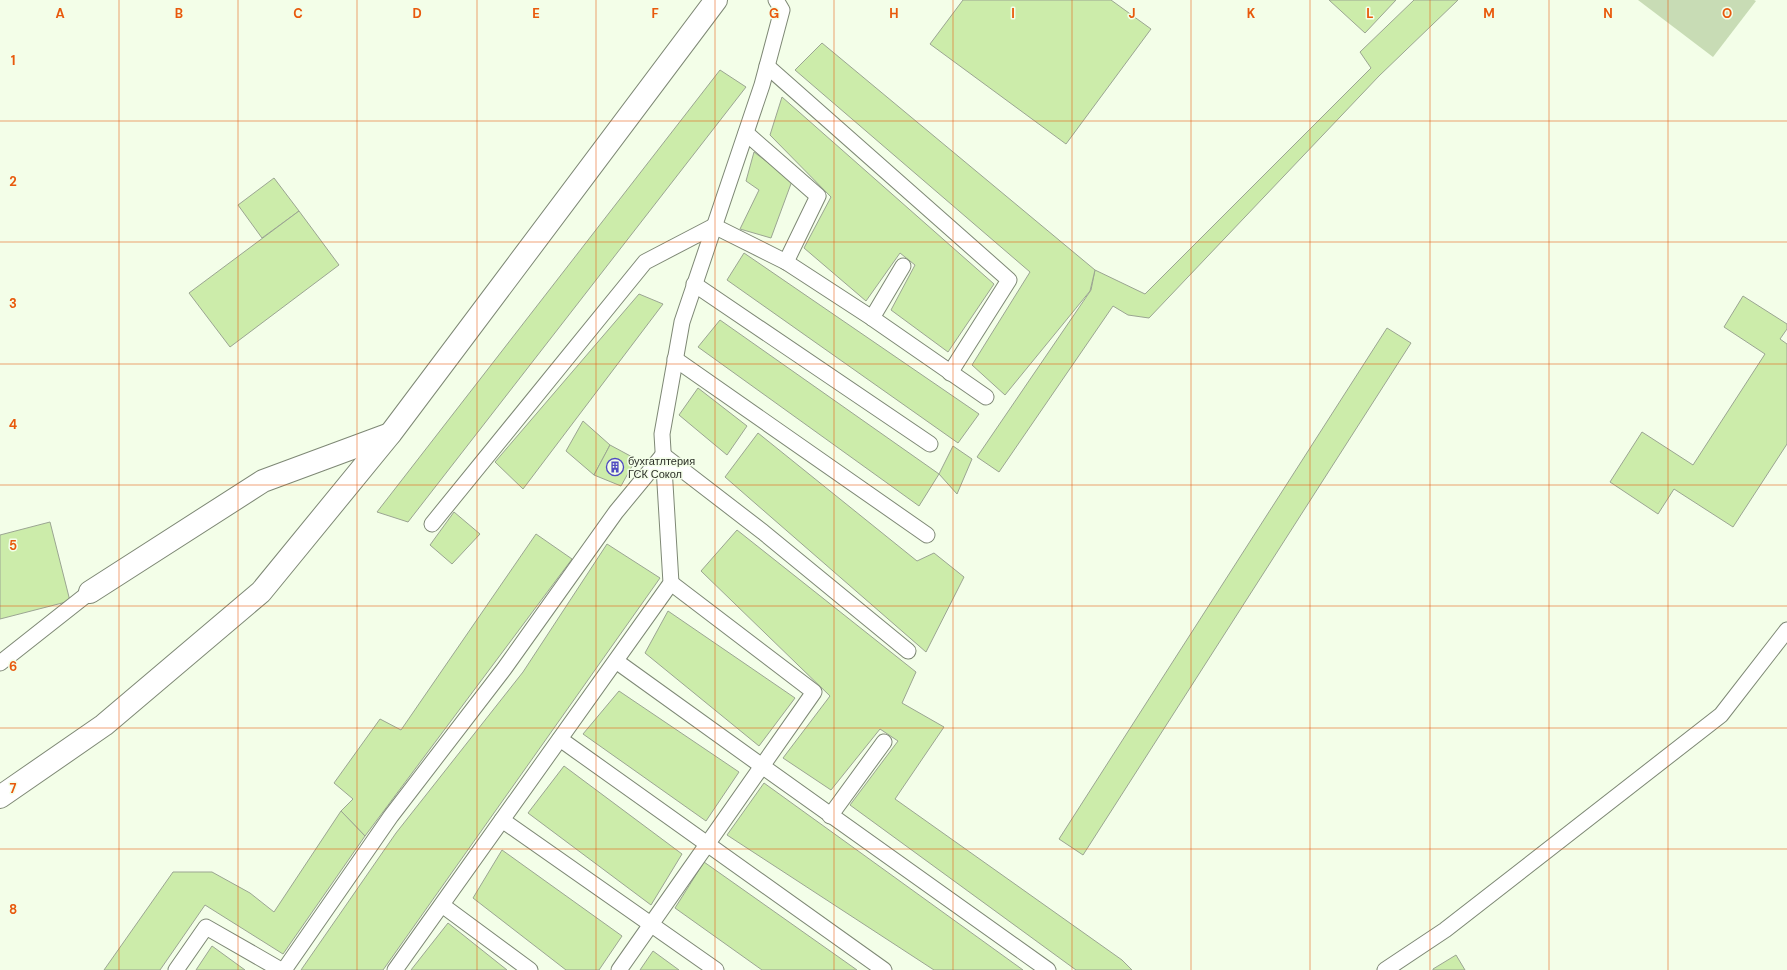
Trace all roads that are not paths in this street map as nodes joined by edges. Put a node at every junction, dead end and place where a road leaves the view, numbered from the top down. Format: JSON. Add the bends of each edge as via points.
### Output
{"nodes":[{"id":1,"x":716,"y":0,"type":"edge"},
{"id":2,"x":776,"y":0,"type":"edge"},
{"id":3,"x":767,"y":66,"type":"junction"},
{"id":4,"x":746,"y":133,"type":"junction"},
{"id":5,"x":714,"y":226,"type":"junction"},
{"id":6,"x":786,"y":262,"type":"junction"},
{"id":7,"x":904,"y":266,"type":"dead end"},
{"id":8,"x":694,"y":284,"type":"junction"},
{"id":9,"x":872,"y":318,"type":"junction"},
{"id":10,"x":675,"y":359,"type":"junction"},
{"id":11,"x":950,"y":373,"type":"junction"},
{"id":12,"x":986,"y":398,"type":"dead end"},
{"id":13,"x":391,"y":433,"type":"junction"},
{"id":14,"x":930,"y":444,"type":"dead end"},
{"id":15,"x":663,"y":455,"type":"junction"},
{"id":16,"x":432,"y":524,"type":"dead end"},
{"id":17,"x":928,"y":535,"type":"dead end"},
{"id":18,"x":671,"y":584,"type":"junction"},
{"id":19,"x":90,"y":592,"type":"joint"},
{"id":20,"x":1787,"y":630,"type":"edge"},
{"id":21,"x":908,"y":651,"type":"dead end"},
{"id":22,"x":616,"y":660,"type":"junction"},
{"id":23,"x":0,"y":663,"type":"edge"},
{"id":24,"x":560,"y":739,"type":"junction"},
{"id":25,"x":884,"y":742,"type":"dead end"},
{"id":26,"x":762,"y":766,"type":"junction"},
{"id":27,"x":0,"y":797,"type":"edge"},
{"id":28,"x":830,"y":816,"type":"junction"},
{"id":29,"x":502,"y":820,"type":"junction"},
{"id":30,"x":707,"y":844,"type":"junction"},
{"id":31,"x":442,"y":905,"type":"junction"},
{"id":32,"x":651,"y":924,"type":"junction"},
{"id":33,"x":176,"y":970,"type":"edge"},
{"id":34,"x":281,"y":970,"type":"edge"},
{"id":35,"x":284,"y":970,"type":"edge"},
{"id":36,"x":396,"y":970,"type":"edge"},
{"id":37,"x":530,"y":970,"type":"edge"},
{"id":38,"x":619,"y":970,"type":"edge"},
{"id":39,"x":716,"y":970,"type":"edge"},
{"id":40,"x":884,"y":970,"type":"edge"},
{"id":41,"x":1048,"y":970,"type":"edge"},
{"id":42,"x":1385,"y":970,"type":"edge"}],
"edges":[{"from":1,"to":13,"type":"street"},
{"from":2,"to":3,"type":"lane","via":[[782,10]]},
{"from":3,"to":4,"type":"lane"},
{"from":3,"to":11,"type":"lane","via":[[1009,280]]},
{"from":4,"to":5,"type":"lane"},
{"from":4,"to":6,"type":"lane","via":[[818,196]]},
{"from":5,"to":6,"type":"lane"},
{"from":5,"to":8,"type":"lane"},
{"from":5,"to":16,"type":"lane","via":[[644,262]]},
{"from":6,"to":9,"type":"lane"},
{"from":7,"to":9,"type":"lane"},
{"from":8,"to":10,"type":"lane","via":[[682,322]]},
{"from":8,"to":14,"type":"lane"},
{"from":9,"to":11,"type":"lane"},
{"from":10,"to":15,"type":"lane","via":[[662,434]]},
{"from":10,"to":17,"type":"lane"},
{"from":11,"to":12,"type":"lane"},
{"from":13,"to":19,"type":"street","via":[[263,481]]},
{"from":13,"to":27,"type":"street","via":[[262,592],[104,725]]},
{"from":15,"to":18,"type":"lane"},
{"from":15,"to":21,"type":"lane","via":[[763,532]]},
{"from":15,"to":35,"type":"lane","via":[[616,512],[504,669],[391,816]]},
{"from":18,"to":22,"type":"lane"},
{"from":18,"to":26,"type":"lane","via":[[814,692]]},
{"from":19,"to":23,"type":"lane"},
{"from":20,"to":42,"type":"lane","via":[[1721,715],[1445,930]]},
{"from":22,"to":24,"type":"lane"},
{"from":22,"to":26,"type":"lane"},
{"from":24,"to":29,"type":"lane"},
{"from":24,"to":30,"type":"lane"},
{"from":25,"to":28,"type":"lane"},
{"from":26,"to":28,"type":"lane"},
{"from":26,"to":30,"type":"lane"},
{"from":28,"to":41,"type":"lane"},
{"from":29,"to":31,"type":"lane"},
{"from":29,"to":32,"type":"lane"},
{"from":30,"to":32,"type":"lane"},
{"from":30,"to":40,"type":"lane"},
{"from":31,"to":36,"type":"lane"},
{"from":31,"to":37,"type":"lane"},
{"from":32,"to":38,"type":"lane"},
{"from":32,"to":39,"type":"lane"},
{"from":33,"to":34,"type":"lane","via":[[206,927]]}]}
